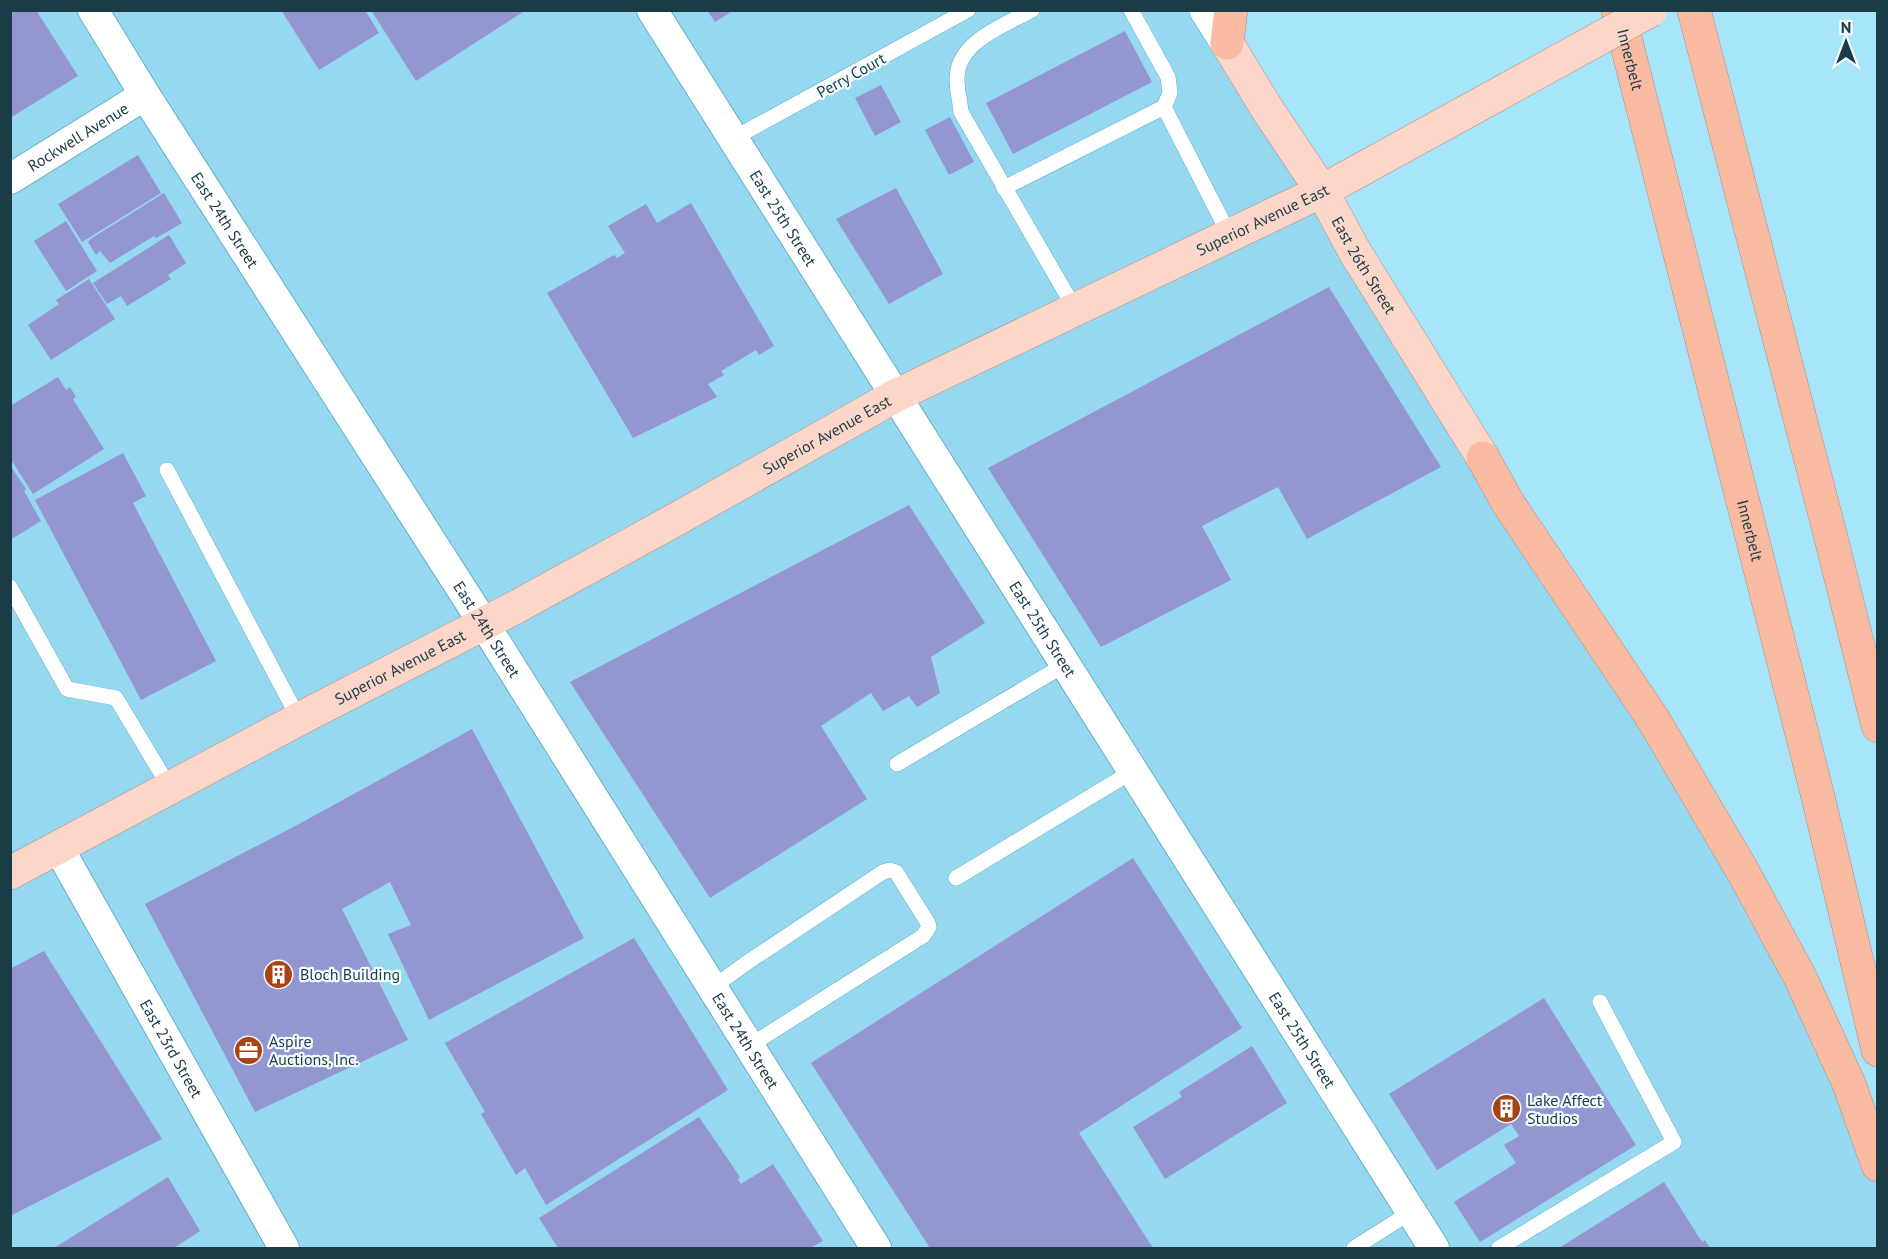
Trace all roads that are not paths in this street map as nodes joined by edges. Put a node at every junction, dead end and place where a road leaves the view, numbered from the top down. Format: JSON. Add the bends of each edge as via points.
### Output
{"nodes":[{"id":1,"x":93,"y":10,"type":"edge"},
{"id":2,"x":652,"y":10,"type":"edge"},
{"id":3,"x":968,"y":10,"type":"edge"},
{"id":4,"x":1032,"y":10,"type":"edge"},
{"id":5,"x":1131,"y":10,"type":"edge"},
{"id":6,"x":1206,"y":10,"type":"edge"},
{"id":7,"x":1231,"y":10,"type":"edge"},
{"id":8,"x":1618,"y":10,"type":"edge"},
{"id":9,"x":1651,"y":10,"type":"edge"},
{"id":10,"x":1694,"y":10,"type":"edge"},
{"id":11,"x":1227,"y":43,"type":"junction"},
{"id":12,"x":145,"y":95,"type":"junction"},
{"id":13,"x":1164,"y":107,"type":"junction"},
{"id":14,"x":734,"y":138,"type":"junction"},
{"id":15,"x":10,"y":179,"type":"edge"},
{"id":16,"x":1004,"y":188,"type":"junction"},
{"id":17,"x":1322,"y":191,"type":"junction"},
{"id":18,"x":1230,"y":236,"type":"junction"},
{"id":19,"x":1075,"y":309,"type":"junction"},
{"id":20,"x":895,"y":396,"type":"junction"},
{"id":21,"x":1483,"y":458,"type":"joint"},
{"id":22,"x":167,"y":470,"type":"dead end"},
{"id":23,"x":10,"y":588,"type":"edge"},
{"id":24,"x":484,"y":624,"type":"junction"},
{"id":25,"x":1066,"y":664,"type":"junction"},
{"id":26,"x":299,"y":719,"type":"junction"},
{"id":27,"x":1878,"y":726,"type":"edge"},
{"id":28,"x":897,"y":764,"type":"dead end"},
{"id":29,"x":1133,"y":771,"type":"junction"},
{"id":30,"x":170,"y":788,"type":"junction"},
{"id":31,"x":58,"y":847,"type":"junction"},
{"id":32,"x":10,"y":873,"type":"edge"},
{"id":33,"x":956,"y":878,"type":"dead end"},
{"id":34,"x":712,"y":988,"type":"junction"},
{"id":35,"x":1600,"y":1002,"type":"dead end"},
{"id":36,"x":748,"y":1046,"type":"junction"},
{"id":37,"x":1878,"y":1050,"type":"edge"},
{"id":38,"x":1878,"y":1165,"type":"edge"},
{"id":39,"x":1411,"y":1212,"type":"junction"},
{"id":40,"x":284,"y":1248,"type":"edge"},
{"id":41,"x":876,"y":1248,"type":"edge"},
{"id":42,"x":1354,"y":1248,"type":"edge"},
{"id":43,"x":1434,"y":1248,"type":"edge"},
{"id":44,"x":1499,"y":1248,"type":"edge"}],
"edges":[{"from":1,"to":12,"type":"street","name":"East 24th Street"},
{"from":2,"to":14,"type":"street","name":"East 25th Street"},
{"from":3,"to":14,"type":"lane","name":"Perry Court"},
{"from":4,"to":16,"type":"lane","via":[[972,44],[960,62],[957,78],[961,112]]},
{"from":5,"to":13,"type":"lane","via":[[1168,77],[1170,93]]},
{"from":6,"to":11,"type":"street","name":"East 26th Street"},
{"from":7,"to":11,"type":"highway"},
{"from":8,"to":37,"type":"highway","name":"Innerbelt","via":[[1818,796]]},
{"from":9,"to":17,"type":"main road","name":"Superior Avenue East","bridge":true},
{"from":10,"to":27,"type":"highway"},
{"from":11,"to":17,"type":"main road","name":"East 26th Street"},
{"from":12,"to":15,"type":"street","name":"Rockwell Avenue"},
{"from":12,"to":24,"type":"street","name":"East 24th Street"},
{"from":13,"to":16,"type":"lane"},
{"from":13,"to":18,"type":"lane"},
{"from":14,"to":20,"type":"street","name":"East 25th Street"},
{"from":16,"to":19,"type":"lane"},
{"from":17,"to":18,"type":"main road","name":"Superior Avenue East"},
{"from":17,"to":21,"type":"main road","name":"East 26th Street","via":[[1355,252]]},
{"from":18,"to":19,"type":"main road","name":"Superior Avenue East"},
{"from":19,"to":20,"type":"main road","name":"Superior Avenue East"},
{"from":20,"to":24,"type":"main road","name":"Superior Avenue East"},
{"from":20,"to":25,"type":"street","name":"East 25th Street"},
{"from":21,"to":38,"type":"highway","via":[[1508,504],[1653,719],[1742,870],[1800,977],[1849,1084]]},
{"from":22,"to":26,"type":"lane"},
{"from":23,"to":30,"type":"lane","via":[[67,689],[116,699]]},
{"from":24,"to":26,"type":"main road","name":"Superior Avenue East"},
{"from":24,"to":34,"type":"street","name":"East 24th Street"},
{"from":25,"to":28,"type":"lane"},
{"from":25,"to":29,"type":"street","name":"East 25th Street"},
{"from":26,"to":30,"type":"main road","name":"Superior Avenue East"},
{"from":29,"to":33,"type":"lane"},
{"from":29,"to":39,"type":"street","name":"East 25th Street"},
{"from":30,"to":31,"type":"main road","name":"Superior Avenue East"},
{"from":31,"to":32,"type":"main road","name":"Superior Avenue East"},
{"from":31,"to":40,"type":"street","name":"East 23rd Street"},
{"from":34,"to":36,"type":"street","name":"East 24th Street"},
{"from":34,"to":36,"type":"lane","via":[[883,872],[896,872],[928,922],[923,936]]},
{"from":35,"to":44,"type":"lane","via":[[1674,1142]]},
{"from":36,"to":41,"type":"street","name":"East 24th Street"},
{"from":39,"to":42,"type":"lane"},
{"from":39,"to":43,"type":"street","name":"East 25th Street"}]}
